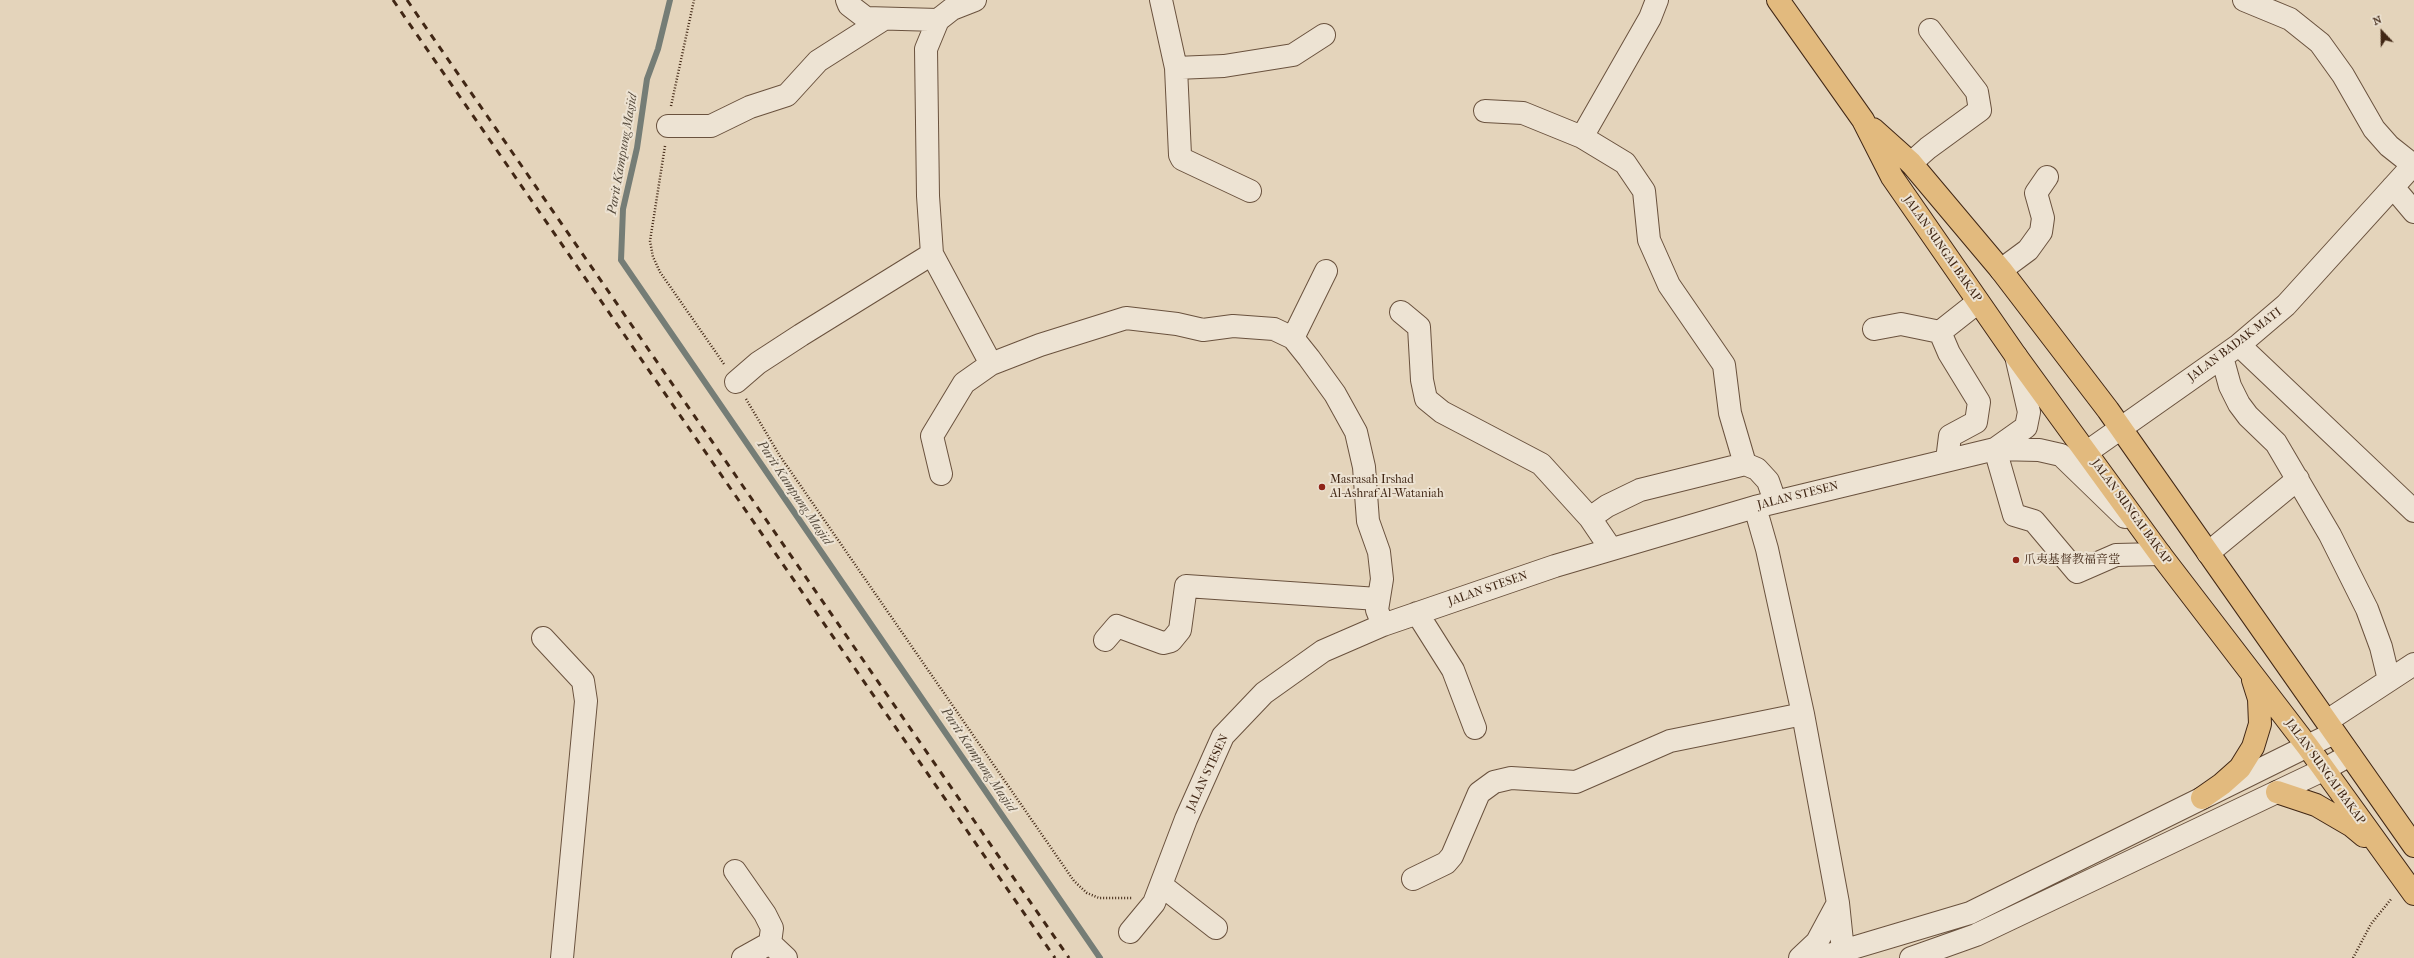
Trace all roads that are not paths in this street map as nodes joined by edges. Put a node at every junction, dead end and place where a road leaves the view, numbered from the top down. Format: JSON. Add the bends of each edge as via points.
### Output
{"nodes":[{"id":1,"x":847,"y":0,"type":"edge"},
{"id":2,"x":975,"y":0,"type":"edge"},
{"id":3,"x":1161,"y":0,"type":"edge"},
{"id":4,"x":1657,"y":0,"type":"edge"},
{"id":5,"x":1778,"y":0,"type":"edge"},
{"id":6,"x":2244,"y":0,"type":"edge"},
{"id":7,"x":945,"y":10,"type":"edge"},
{"id":8,"x":884,"y":19,"type":"junction"},
{"id":9,"x":1930,"y":30,"type":"dead end"},
{"id":10,"x":1324,"y":35,"type":"dead end"},
{"id":11,"x":1176,"y":68,"type":"junction"},
{"id":12,"x":1485,"y":111,"type":"dead end"},
{"id":13,"x":1863,"y":120,"type":"junction"},
{"id":14,"x":668,"y":126,"type":"road end"},
{"id":15,"x":1582,"y":137,"type":"junction"},
{"id":16,"x":1911,"y":163,"type":"junction"},
{"id":17,"x":2414,"y":164,"type":"edge"},
{"id":18,"x":2047,"y":177,"type":"dead end"},
{"id":19,"x":2393,"y":187,"type":"junction"},
{"id":20,"x":1250,"y":191,"type":"dead end"},
{"id":21,"x":2414,"y":212,"type":"edge"},
{"id":22,"x":932,"y":254,"type":"junction"},
{"id":23,"x":1326,"y":270,"type":"dead end"},
{"id":24,"x":2001,"y":270,"type":"junction"},
{"id":25,"x":1978,"y":302,"type":"junction"},
{"id":26,"x":1401,"y":312,"type":"dead end"},
{"id":27,"x":1874,"y":329,"type":"dead end"},
{"id":28,"x":1940,"y":332,"type":"junction"},
{"id":29,"x":1293,"y":338,"type":"junction"},
{"id":30,"x":2239,"y":345,"type":"junction"},
{"id":31,"x":2016,"y":356,"type":"junction"},
{"id":32,"x":2222,"y":357,"type":"junction"},
{"id":33,"x":991,"y":364,"type":"junction"},
{"id":34,"x":736,"y":382,"type":"road end"},
{"id":35,"x":2120,"y":429,"type":"junction"},
{"id":36,"x":1995,"y":449,"type":"junction"},
{"id":37,"x":2087,"y":452,"type":"junction"},
{"id":38,"x":1947,"y":460,"type":"junction"},
{"id":39,"x":1744,"y":464,"type":"junction"},
{"id":40,"x":941,"y":474,"type":"dead end"},
{"id":41,"x":2298,"y":479,"type":"junction"},
{"id":42,"x":1775,"y":501,"type":"junction"},
{"id":43,"x":1755,"y":507,"type":"junction"},
{"id":44,"x":2414,"y":511,"type":"edge"},
{"id":45,"x":1590,"y":518,"type":"junction"},
{"id":46,"x":1611,"y":549,"type":"junction"},
{"id":47,"x":2160,"y":554,"type":"junction"},
{"id":48,"x":2208,"y":554,"type":"junction"},
{"id":49,"x":1378,"y":599,"type":"junction"},
{"id":50,"x":1417,"y":614,"type":"junction"},
{"id":51,"x":1383,"y":625,"type":"junction"},
{"id":52,"x":543,"y":638,"type":"dead end"},
{"id":53,"x":1105,"y":640,"type":"dead end"},
{"id":54,"x":2414,"y":664,"type":"edge"},
{"id":55,"x":2251,"y":673,"type":"junction"},
{"id":56,"x":2389,"y":680,"type":"junction"},
{"id":57,"x":1803,"y":714,"type":"junction"},
{"id":58,"x":2330,"y":727,"type":"junction"},
{"id":59,"x":1475,"y":728,"type":"dead end"},
{"id":60,"x":2308,"y":747,"type":"junction"},
{"id":61,"x":2350,"y":755,"type":"junction"},
{"id":62,"x":2323,"y":770,"type":"junction"},
{"id":63,"x":2277,"y":792,"type":"junction"},
{"id":64,"x":2202,"y":798,"type":"junction"},
{"id":65,"x":2414,"y":846,"type":"edge"},
{"id":66,"x":2383,"y":852,"type":"junction"},
{"id":67,"x":735,"y":871,"type":"dead end"},
{"id":68,"x":1413,"y":879,"type":"dead end"},
{"id":69,"x":2410,"y":888,"type":"edge"},
{"id":70,"x":1158,"y":894,"type":"junction"},
{"id":71,"x":1838,"y":903,"type":"junction"},
{"id":72,"x":1216,"y":928,"type":"dead end"},
{"id":73,"x":1130,"y":932,"type":"dead end"},
{"id":74,"x":1884,"y":940,"type":"junction"},
{"id":75,"x":770,"y":943,"type":"junction"},
{"id":76,"x":1848,"y":955,"type":"edge"},
{"id":77,"x":1916,"y":957,"type":"edge"},
{"id":78,"x":562,"y":958,"type":"edge"},
{"id":79,"x":743,"y":958,"type":"edge"},
{"id":80,"x":786,"y":958,"type":"edge"},
{"id":81,"x":1800,"y":958,"type":"edge"},
{"id":82,"x":1819,"y":958,"type":"edge"}],
"edges":[{"from":1,"to":8,"type":"street","via":[[866,18]]},
{"from":2,"to":7,"type":"street"},
{"from":3,"to":11,"type":"street"},
{"from":4,"to":15,"type":"street","via":[[1650,18]]},
{"from":5,"to":13,"type":"highway","name":"JALAN SUNGAI BAKAP"},
{"from":6,"to":17,"type":"street","via":[[2290,19],[2320,43],[2343,75],[2374,129],[2389,146]]},
{"from":7,"to":8,"type":"street"},
{"from":7,"to":22,"type":"street","via":[[926,49],[928,196]]},
{"from":8,"to":14,"type":"street","via":[[818,61],[787,95],[750,107],[711,126]]},
{"from":9,"to":16,"type":"street","via":[[1977,92],[1980,110]]},
{"from":10,"to":11,"type":"street","via":[[1293,55],[1224,66]]},
{"from":11,"to":20,"type":"street","via":[[1182,159]]},
{"from":12,"to":15,"type":"street","via":[[1523,113]]},
{"from":13,"to":16,"type":"highway","name":"JALAN SUNGAI BAKAP"},
{"from":13,"to":25,"type":"highway","name":"JALAN SUNGAI BAKAP","via":[[1892,177]]},
{"from":15,"to":39,"type":"street","via":[[1625,163],[1644,191],[1649,240],[1669,285],[1724,365],[1730,413]]},
{"from":16,"to":24,"type":"highway","name":"JALAN SUNGAI BAKAP"},
{"from":17,"to":19,"type":"street","name":"JALAN BADAK MATI"},
{"from":18,"to":24,"type":"street","via":[[2036,193],[2043,218],[2041,232],[2028,250]]},
{"from":19,"to":21,"type":"street"},
{"from":19,"to":30,"type":"street","name":"JALAN BADAK MATI","via":[[2286,305]]},
{"from":22,"to":33,"type":"street"},
{"from":22,"to":34,"type":"street","via":[[800,335],[758,363]]},
{"from":23,"to":29,"type":"street"},
{"from":24,"to":35,"type":"highway","name":"JALAN SUNGAI BAKAP"},
{"from":25,"to":28,"type":"street"},
{"from":25,"to":31,"type":"highway","name":"JALAN SUNGAI BAKAP"},
{"from":26,"to":45,"type":"street","via":[[1419,327],[1422,380],[1426,399],[1442,412],[1540,464]]},
{"from":27,"to":28,"type":"street","via":[[1901,324]]},
{"from":28,"to":38,"type":"street","via":[[1949,353],[1979,402],[1976,422],[1950,436]]},
{"from":29,"to":33,"type":"street","via":[[1274,329],[1233,326],[1203,330],[1178,324],[1126,318],[1040,345]]},
{"from":29,"to":49,"type":"street","via":[[1335,394],[1356,432],[1364,466],[1368,521],[1379,552],[1382,579]]},
{"from":30,"to":32,"type":"street","name":"JALAN BADAK MATI"},
{"from":30,"to":44,"type":"street"},
{"from":31,"to":36,"type":"street","name":"JALAN STESEN","via":[[2030,412],[2026,427]]},
{"from":31,"to":37,"type":"highway","name":"JALAN SUNGAI BAKAP"},
{"from":32,"to":35,"type":"street","name":"JALAN BADAK MATI"},
{"from":32,"to":41,"type":"street","via":[[2230,386],[2239,404],[2276,443]]},
{"from":33,"to":40,"type":"street","via":[[964,383],[932,436]]},
{"from":35,"to":37,"type":"street","name":"JALAN BADAK MATI"},
{"from":35,"to":48,"type":"highway","name":"JALAN SUNGAI BAKAP"},
{"from":36,"to":38,"type":"street","name":"JALAN STESEN"},
{"from":36,"to":47,"type":"street","name":"JALAN STESEN","via":[[2038,450],[2061,455],[2083,474]]},
{"from":36,"to":47,"type":"street","via":[[2014,515],[2034,521],[2077,572],[2116,555]]},
{"from":37,"to":47,"type":"highway","name":"JALAN SUNGAI BAKAP"},
{"from":38,"to":42,"type":"street","name":"JALAN STESEN"},
{"from":39,"to":42,"type":"street","via":[[1758,469],[1768,481]]},
{"from":39,"to":45,"type":"street","via":[[1640,490],[1607,506]]},
{"from":41,"to":48,"type":"street"},
{"from":41,"to":56,"type":"street","via":[[2330,535],[2367,609]]},
{"from":42,"to":43,"type":"street","name":"JALAN STESEN"},
{"from":43,"to":46,"type":"street","name":"JALAN STESEN"},
{"from":43,"to":57,"type":"street","via":[[1767,549]]},
{"from":45,"to":46,"type":"street"},
{"from":46,"to":50,"type":"street","name":"JALAN STESEN"},
{"from":47,"to":55,"type":"highway","name":"JALAN SUNGAI BAKAP"},
{"from":48,"to":58,"type":"highway","name":"JALAN SUNGAI BAKAP"},
{"from":49,"to":51,"type":"street","via":[[1377,610]]},
{"from":49,"to":53,"type":"street","via":[[1186,586],[1180,630],[1171,641],[1163,643],[1117,626]]},
{"from":50,"to":51,"type":"street","name":"JALAN STESEN"},
{"from":50,"to":59,"type":"street","via":[[1453,670]]},
{"from":51,"to":70,"type":"street","name":"JALAN STESEN","via":[[1323,651],[1264,693],[1222,736],[1186,819]]},
{"from":52,"to":78,"type":"street","via":[[583,680],[586,701]]},
{"from":54,"to":56,"type":"street"},
{"from":55,"to":60,"type":"highway","name":"JALAN SUNGAI BAKAP"},
{"from":55,"to":64,"type":"highway","via":[[2259,699],[2260,724],[2253,747],[2240,768]]},
{"from":56,"to":58,"type":"street"},
{"from":57,"to":68,"type":"street","via":[[1670,741],[1576,782],[1511,778],[1494,782],[1480,793],[1452,856],[1446,863]]},
{"from":57,"to":71,"type":"street"},
{"from":58,"to":60,"type":"street"},
{"from":58,"to":61,"type":"highway","name":"JALAN SUNGAI BAKAP"},
{"from":60,"to":62,"type":"highway","name":"JALAN SUNGAI BAKAP"},
{"from":60,"to":64,"type":"street"},
{"from":61,"to":62,"type":"street"},
{"from":61,"to":65,"type":"highway","name":"JALAN SUNGAI BAKAP"},
{"from":62,"to":63,"type":"street"},
{"from":62,"to":66,"type":"highway","name":"JALAN SUNGAI BAKAP"},
{"from":63,"to":66,"type":"highway","via":[[2322,808],[2352,826]]},
{"from":63,"to":77,"type":"street","via":[[1976,935]]},
{"from":64,"to":74,"type":"street","via":[[1970,913]]},
{"from":66,"to":69,"type":"highway","name":"JALAN SUNGAI BAKAP"},
{"from":67,"to":75,"type":"street","via":[[772,928]]},
{"from":70,"to":72,"type":"street"},
{"from":70,"to":73,"type":"street","name":"JALAN STESEN"},
{"from":71,"to":74,"type":"street","via":[[1858,931]]},
{"from":71,"to":76,"type":"street"},
{"from":71,"to":81,"type":"street","via":[[1817,942]]},
{"from":74,"to":76,"type":"street"},
{"from":75,"to":79,"type":"street"},
{"from":75,"to":80,"type":"street"},
{"from":76,"to":82,"type":"street"}]}
